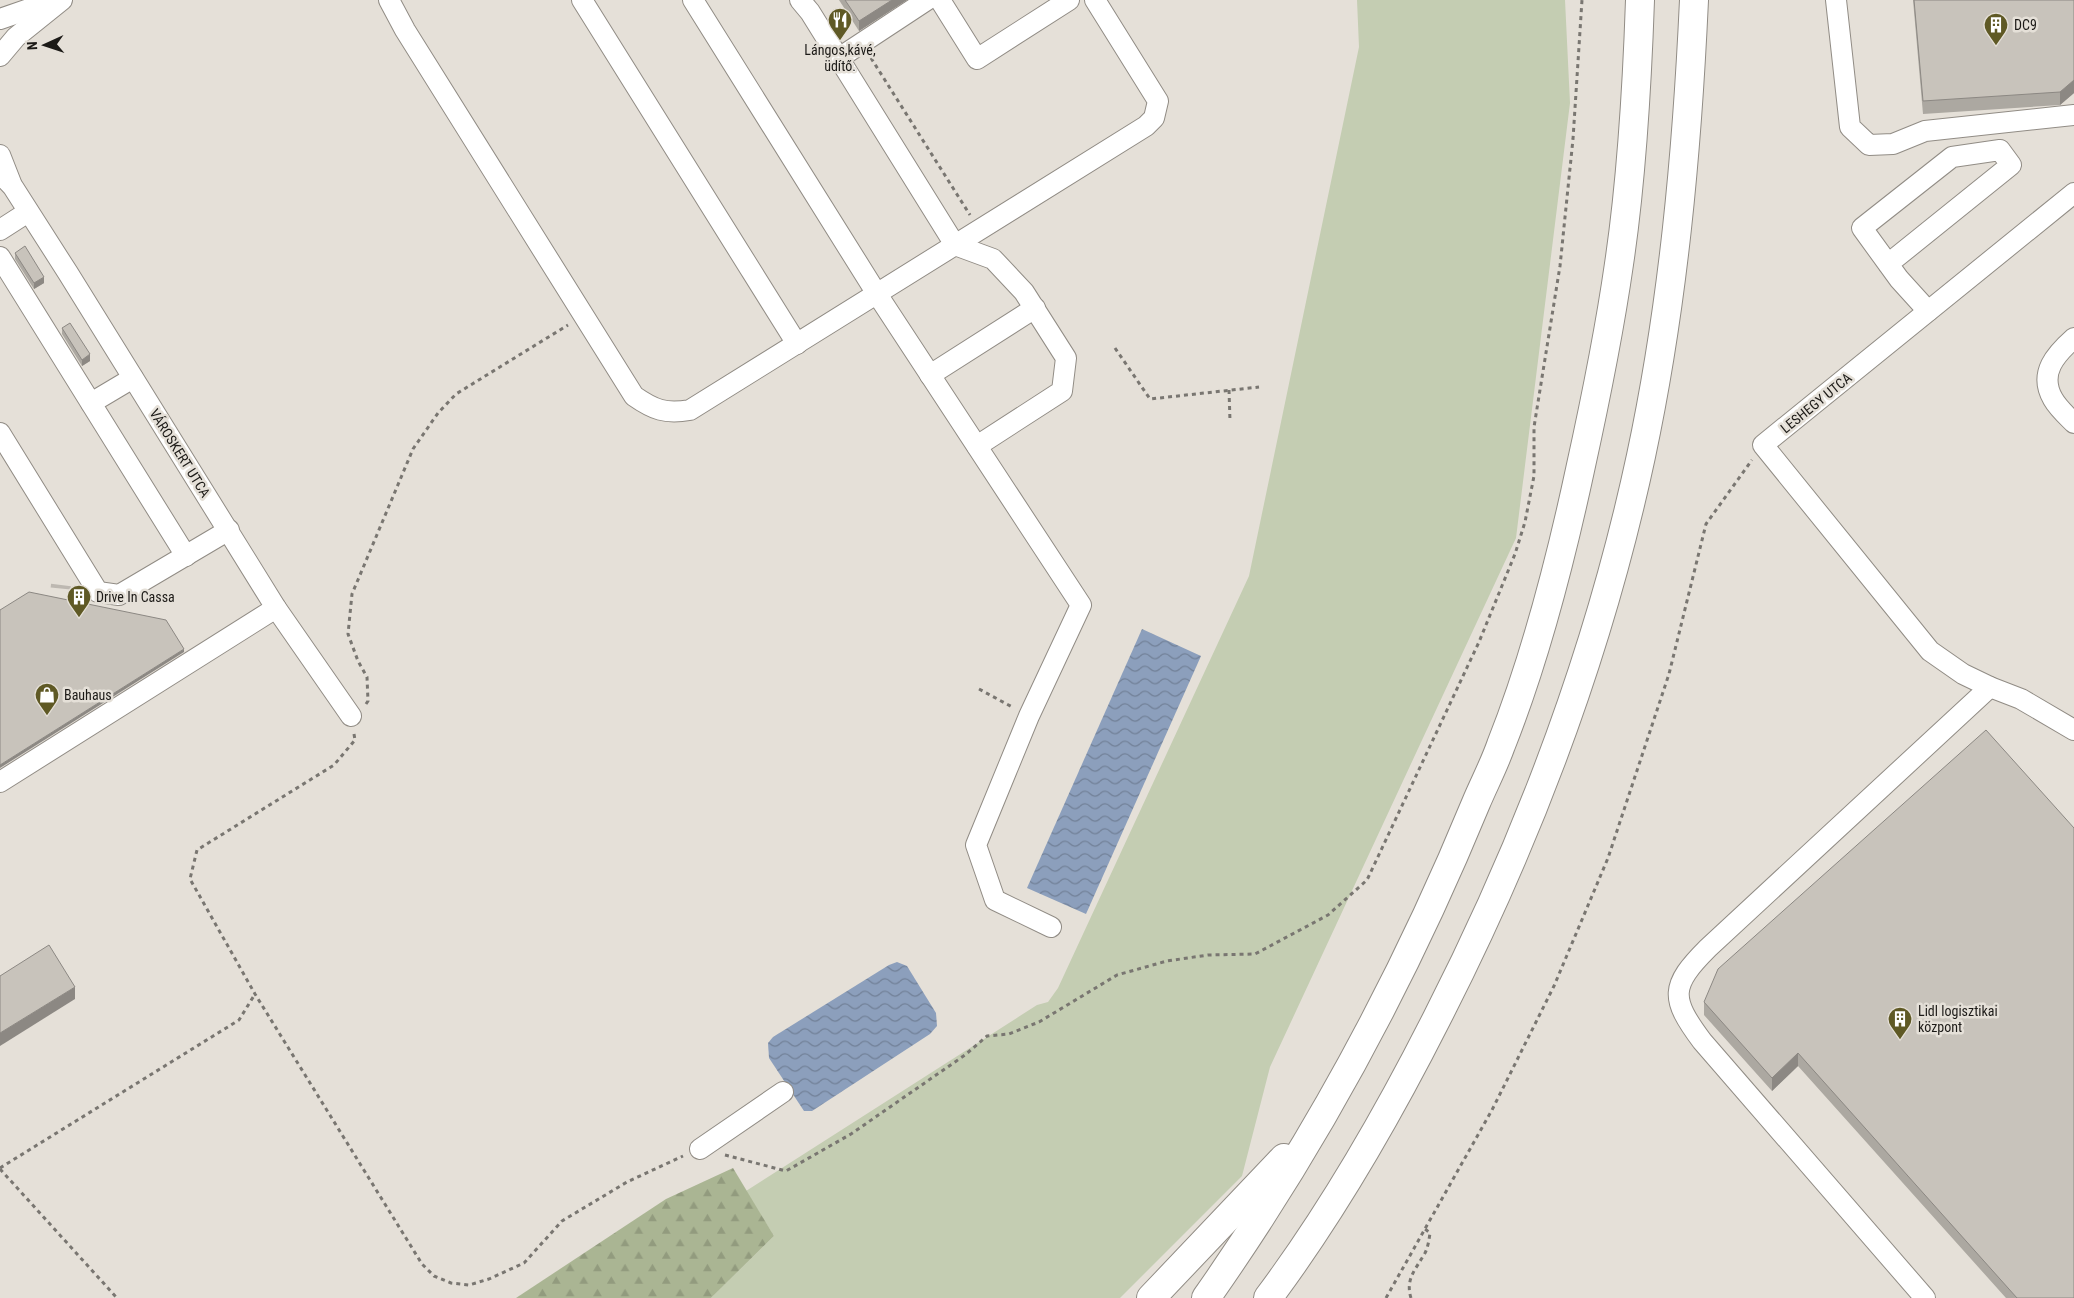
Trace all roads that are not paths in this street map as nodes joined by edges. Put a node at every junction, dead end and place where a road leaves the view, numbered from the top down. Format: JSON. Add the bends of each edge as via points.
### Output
{"nodes":[{"id":1,"x":54,"y":0,"type":"edge"},
{"id":2,"x":62,"y":0,"type":"edge"},
{"id":3,"x":380,"y":0,"type":"edge"},
{"id":4,"x":389,"y":0,"type":"edge"},
{"id":5,"x":582,"y":0,"type":"edge"},
{"id":6,"x":693,"y":0,"type":"edge"},
{"id":7,"x":800,"y":0,"type":"edge"},
{"id":8,"x":927,"y":0,"type":"edge"},
{"id":9,"x":940,"y":0,"type":"edge"},
{"id":10,"x":1069,"y":0,"type":"edge"},
{"id":11,"x":1095,"y":0,"type":"edge"},
{"id":12,"x":1640,"y":0,"type":"edge"},
{"id":13,"x":1694,"y":0,"type":"edge"},
{"id":14,"x":1836,"y":0,"type":"edge"},
{"id":15,"x":0,"y":19,"type":"edge"},
{"id":16,"x":406,"y":30,"type":"junction"},
{"id":17,"x":0,"y":56,"type":"edge"},
{"id":18,"x":839,"y":58,"type":"junction"},
{"id":19,"x":2074,"y":115,"type":"edge"},
{"id":20,"x":2012,"y":122,"type":"junction"},
{"id":21,"x":2000,"y":150,"type":"junction"},
{"id":22,"x":0,"y":154,"type":"edge"},
{"id":23,"x":6,"y":180,"type":"edge"},
{"id":24,"x":2074,"y":193,"type":"edge"},
{"id":25,"x":28,"y":212,"type":"junction"},
{"id":26,"x":0,"y":230,"type":"edge"},
{"id":27,"x":955,"y":245,"type":"junction"},
{"id":28,"x":0,"y":257,"type":"edge"},
{"id":29,"x":1888,"y":264,"type":"junction"},
{"id":30,"x":877,"y":294,"type":"junction"},
{"id":31,"x":1035,"y":308,"type":"junction"},
{"id":32,"x":1928,"y":311,"type":"junction"},
{"id":33,"x":2074,"y":338,"type":"edge"},
{"id":34,"x":797,"y":344,"type":"junction"},
{"id":35,"x":930,"y":375,"type":"junction"},
{"id":36,"x":133,"y":378,"type":"junction"},
{"id":37,"x":91,"y":403,"type":"junction"},
{"id":38,"x":2074,"y":423,"type":"edge"},
{"id":39,"x":0,"y":433,"type":"edge"},
{"id":40,"x":977,"y":446,"type":"junction"},
{"id":41,"x":229,"y":530,"type":"junction"},
{"id":42,"x":186,"y":556,"type":"junction"},
{"id":43,"x":276,"y":608,"type":"junction"},
{"id":44,"x":1990,"y":687,"type":"junction"},
{"id":45,"x":357,"y":712,"type":"road end"},
{"id":46,"x":2074,"y":730,"type":"edge"},
{"id":47,"x":0,"y":782,"type":"edge"},
{"id":48,"x":1051,"y":927,"type":"dead end"},
{"id":49,"x":783,"y":1092,"type":"dead end"},
{"id":50,"x":1321,"y":1119,"type":"junction"},
{"id":51,"x":700,"y":1149,"type":"road end"},
{"id":52,"x":1151,"y":1298,"type":"edge"},
{"id":53,"x":1206,"y":1298,"type":"edge"},
{"id":54,"x":1268,"y":1298,"type":"edge"},
{"id":55,"x":1925,"y":1298,"type":"edge"}],
"edges":[{"from":1,"to":15,"type":"street"},
{"from":2,"to":17,"type":"street","via":[[16,38]]},
{"from":3,"to":16,"type":"street"},
{"from":4,"to":16,"type":"street"},
{"from":5,"to":34,"type":"street"},
{"from":6,"to":30,"type":"street"},
{"from":7,"to":18,"type":"street"},
{"from":8,"to":18,"type":"street"},
{"from":9,"to":10,"type":"street","via":[[977,59]]},
{"from":11,"to":27,"type":"street","via":[[1158,101],[1154,118],[1130,137]]},
{"from":12,"to":50,"type":"highway","via":[[1628,182],[1618,271],[1585,449],[1538,640],[1502,745],[1423,928]]},
{"from":13,"to":54,"type":"highway","via":[[1682,176],[1660,355],[1618,554],[1589,652],[1525,830],[1474,944],[1410,1071],[1340,1191]]},
{"from":14,"to":20,"type":"street","via":[[1850,127],[1869,145],[1893,144],[1925,131]]},
{"from":16,"to":34,"type":"street","via":[[634,396],[651,408],[674,412],[690,410]]},
{"from":18,"to":27,"type":"street"},
{"from":19,"to":20,"type":"street"},
{"from":20,"to":21,"type":"street"},
{"from":21,"to":29,"type":"street","via":[[2011,165]]},
{"from":21,"to":29,"type":"street","via":[[1952,157],[1862,228]]},
{"from":22,"to":23,"type":"street","name":"VÁROSKERT UTCA"},
{"from":23,"to":25,"type":"street","name":"VÁROSKERT UTCA"},
{"from":24,"to":32,"type":"street","name":"LESHEGY UTCA"},
{"from":25,"to":26,"type":"street"},
{"from":25,"to":36,"type":"street","name":"VÁROSKERT UTCA"},
{"from":27,"to":30,"type":"street"},
{"from":27,"to":31,"type":"street","via":[[993,258]]},
{"from":28,"to":37,"type":"street"},
{"from":29,"to":32,"type":"street"},
{"from":30,"to":34,"type":"street"},
{"from":30,"to":35,"type":"street"},
{"from":31,"to":35,"type":"street"},
{"from":31,"to":40,"type":"street","via":[[1066,358],[1062,391]]},
{"from":32,"to":44,"type":"street","name":"LESHEGY UTCA","via":[[1763,445],[1930,651],[1962,674]]},
{"from":33,"to":38,"type":"street","via":[[2051,362],[2047,380],[2052,399]]},
{"from":35,"to":40,"type":"street"},
{"from":36,"to":37,"type":"street"},
{"from":36,"to":41,"type":"street","name":"VÁROSKERT UTCA"},
{"from":37,"to":42,"type":"street"},
{"from":39,"to":42,"type":"street","via":[[98,592],[119,595]]},
{"from":40,"to":48,"type":"street","via":[[1081,605],[1029,716],[976,845],[995,900]]},
{"from":41,"to":42,"type":"street"},
{"from":41,"to":43,"type":"street","name":"VÁROSKERT UTCA"},
{"from":43,"to":45,"type":"street","name":"VÁROSKERT UTCA"},
{"from":43,"to":47,"type":"street"},
{"from":44,"to":46,"type":"street","via":[[2021,700]]},
{"from":44,"to":55,"type":"street","via":[[1703,954],[1682,978],[1678,995],[1684,1017],[1702,1041]]},
{"from":49,"to":51,"type":"street"},
{"from":50,"to":52,"type":"highway"},
{"from":50,"to":53,"type":"highway","via":[[1277,1193]]}]}
